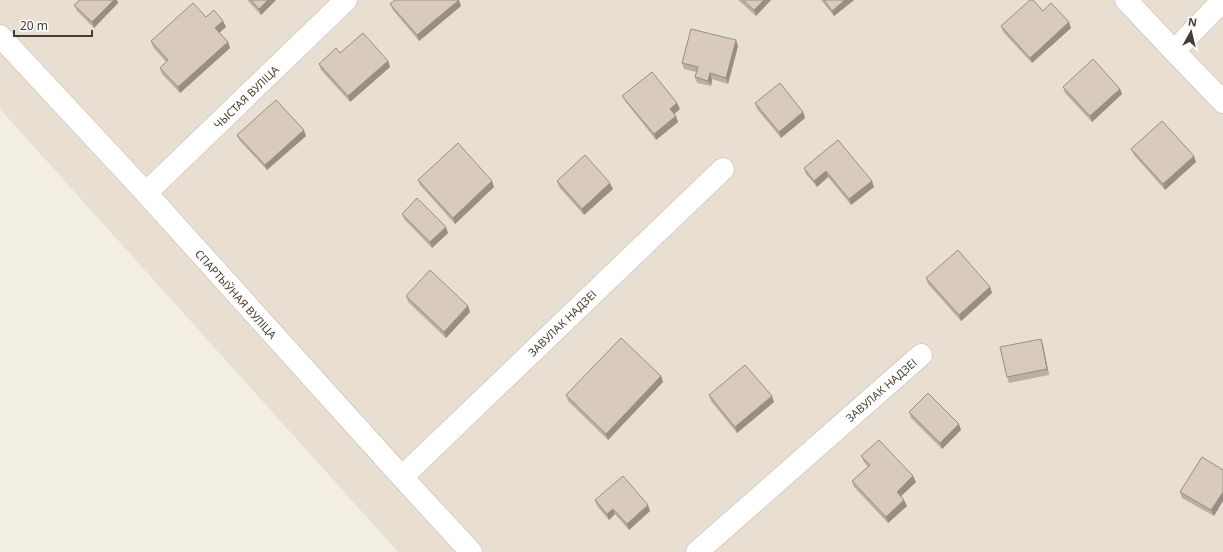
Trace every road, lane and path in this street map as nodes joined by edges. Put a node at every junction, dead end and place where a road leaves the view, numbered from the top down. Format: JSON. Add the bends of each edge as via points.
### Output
{"nodes":[{"id":1,"x":346,"y":0,"type":"edge"},
{"id":2,"x":1126,"y":0,"type":"edge"},
{"id":3,"x":1223,"y":0,"type":"edge"},
{"id":4,"x":0,"y":36,"type":"edge"},
{"id":5,"x":1174,"y":52,"type":"junction"},
{"id":6,"x":1223,"y":102,"type":"edge"},
{"id":7,"x":723,"y":169,"type":"dead end"},
{"id":8,"x":146,"y":193,"type":"junction"},
{"id":9,"x":921,"y":356,"type":"dead end"},
{"id":10,"x":402,"y":477,"type":"junction"},
{"id":11,"x":471,"y":552,"type":"edge"},
{"id":12,"x":697,"y":552,"type":"edge"}],
"edges":[{"from":1,"to":8,"type":"street","name":"ЧЫСТАЯ ВУЛІЦА"},
{"from":2,"to":5,"type":"street"},
{"from":3,"to":5,"type":"street"},
{"from":4,"to":8,"type":"street","name":"СПАРТЫЎНАЯ ВУЛІЦА"},
{"from":5,"to":6,"type":"street"},
{"from":7,"to":10,"type":"street","name":"ЗАВУЛАК НАДЗЕІ"},
{"from":8,"to":10,"type":"street","name":"СПАРТЫЎНАЯ ВУЛІЦА"},
{"from":9,"to":12,"type":"street","name":"ЗАВУЛАК НАДЗЕІ"},
{"from":10,"to":11,"type":"street","name":"СПАРТЫЎНАЯ ВУЛІЦА"}]}
